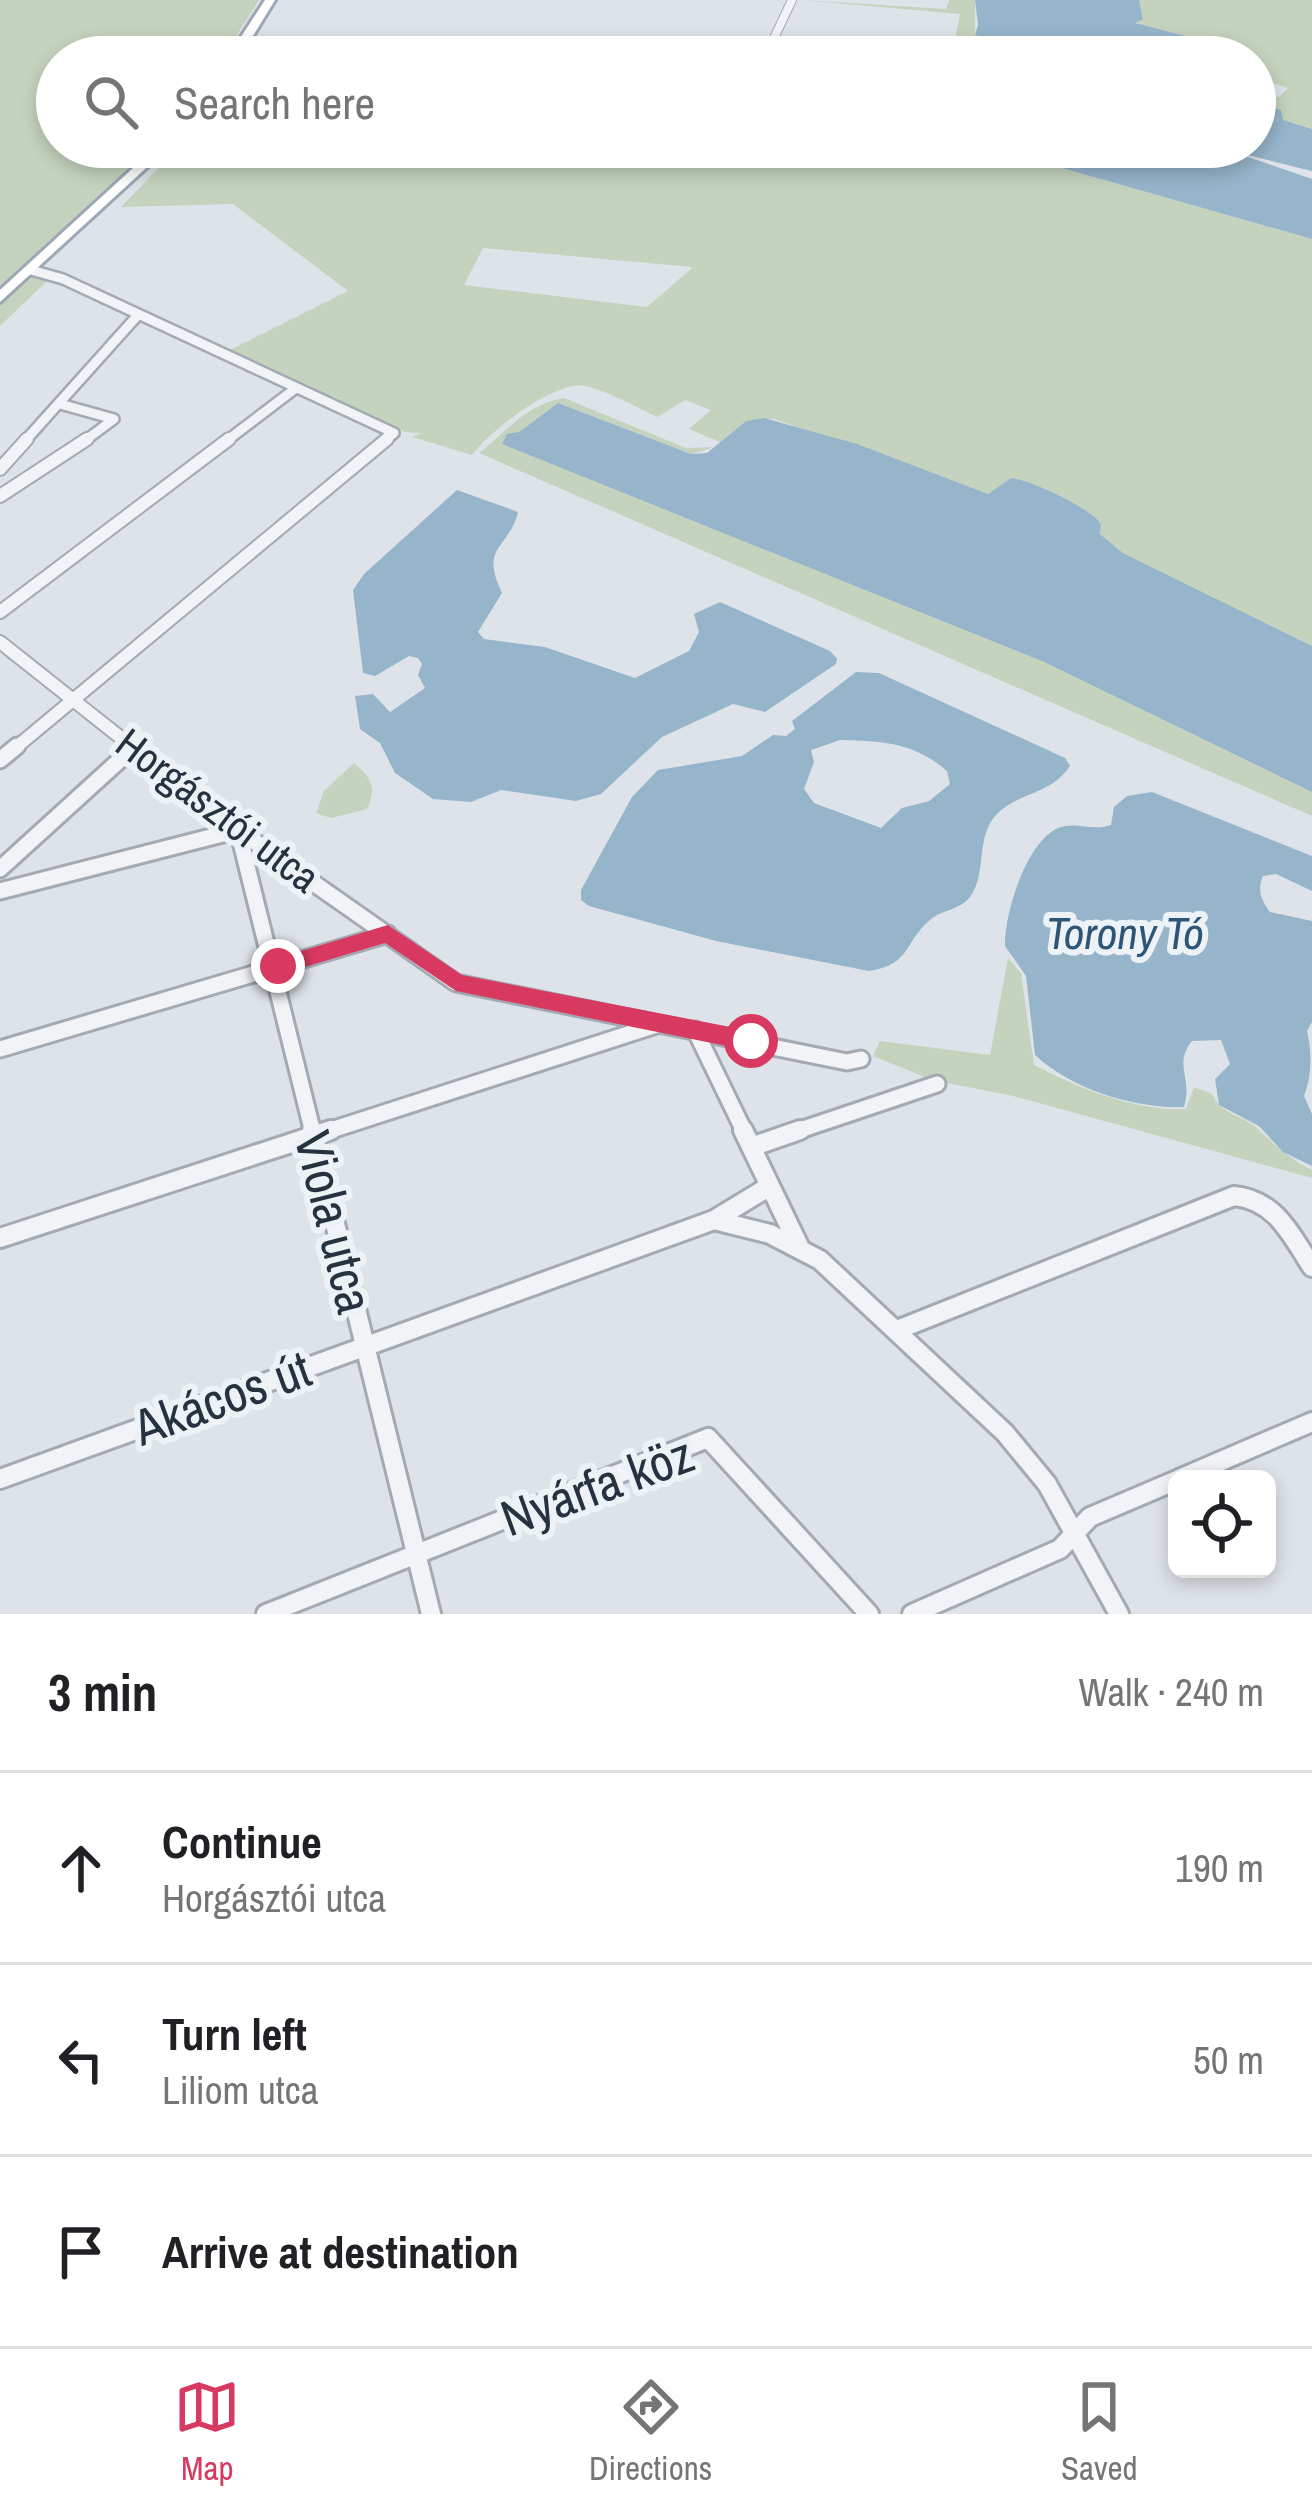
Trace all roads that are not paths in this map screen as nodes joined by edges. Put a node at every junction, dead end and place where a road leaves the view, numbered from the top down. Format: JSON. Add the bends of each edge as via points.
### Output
{"nodes":[{"id":1,"x":270,"y":0,"type":"edge"},
{"id":2,"x":792,"y":0,"type":"edge"},
{"id":3,"x":247,"y":36,"type":"edge"},
{"id":4,"x":775,"y":36,"type":"edge"},
{"id":5,"x":140,"y":168,"type":"edge"},
{"id":6,"x":31,"y":270,"type":"junction"},
{"id":7,"x":0,"y":298,"type":"edge"},
{"id":8,"x":138,"y":315,"type":"junction"},
{"id":9,"x":296,"y":388,"type":"junction"},
{"id":10,"x":60,"y":404,"type":"junction"},
{"id":11,"x":18,"y":449,"type":"junction"},
{"id":12,"x":45,"y":464,"type":"junction"},
{"id":13,"x":0,"y":469,"type":"edge"},
{"id":14,"x":0,"y":496,"type":"edge"},
{"id":15,"x":0,"y":612,"type":"edge"},
{"id":16,"x":0,"y":642,"type":"edge"},
{"id":17,"x":76,"y":698,"type":"junction"},
{"id":18,"x":133,"y":748,"type":"junction"},
{"id":19,"x":0,"y":760,"type":"edge"},
{"id":20,"x":238,"y":830,"type":"junction"},
{"id":21,"x":0,"y":868,"type":"edge"},
{"id":22,"x":0,"y":892,"type":"edge"},
{"id":23,"x":388,"y":934,"type":"junction"},
{"id":24,"x":271,"y":968,"type":"junction"},
{"id":25,"x":661,"y":1024,"type":"junction"},
{"id":26,"x":694,"y":1030,"type":"junction"},
{"id":27,"x":0,"y":1049,"type":"edge"},
{"id":28,"x":861,"y":1059,"type":"dead end"},
{"id":29,"x":937,"y":1084,"type":"dead end"},
{"id":30,"x":313,"y":1135,"type":"junction"},
{"id":31,"x":751,"y":1147,"type":"junction"},
{"id":32,"x":770,"y":1186,"type":"junction"},
{"id":33,"x":714,"y":1220,"type":"junction"},
{"id":34,"x":0,"y":1238,"type":"edge"},
{"id":35,"x":799,"y":1246,"type":"junction"},
{"id":36,"x":1312,"y":1268,"type":"edge"},
{"id":37,"x":897,"y":1330,"type":"junction"},
{"id":38,"x":365,"y":1346,"type":"junction"},
{"id":39,"x":1312,"y":1422,"type":"edge"},
{"id":40,"x":1199,"y":1470,"type":"edge"},
{"id":41,"x":0,"y":1479,"type":"edge"},
{"id":42,"x":1168,"y":1483,"type":"edge"},
{"id":43,"x":1077,"y":1535,"type":"junction"},
{"id":44,"x":417,"y":1553,"type":"junction"},
{"id":45,"x":266,"y":1614,"type":"edge"},
{"id":46,"x":431,"y":1614,"type":"edge"},
{"id":47,"x":869,"y":1614,"type":"edge"},
{"id":48,"x":912,"y":1614,"type":"edge"},
{"id":49,"x":1119,"y":1614,"type":"edge"}],
"edges":[{"from":1,"to":3,"type":"main road"},
{"from":2,"to":4,"type":"street"},
{"from":5,"to":6,"type":"main road"},
{"from":6,"to":7,"type":"main road"},
{"from":6,"to":8,"type":"street"},
{"from":8,"to":9,"type":"street"},
{"from":8,"to":10,"type":"street"},
{"from":9,"to":15,"type":"street"},
{"from":9,"to":17,"type":"street","via":[[394,433]]},
{"from":10,"to":11,"type":"street"},
{"from":10,"to":12,"type":"street","via":[[114,419]]},
{"from":11,"to":12,"type":"street"},
{"from":11,"to":13,"type":"street"},
{"from":12,"to":13,"type":"street"},
{"from":12,"to":14,"type":"street"},
{"from":16,"to":17,"type":"street","name":"Horgásztói utca"},
{"from":17,"to":18,"type":"street","name":"Horgásztói utca"},
{"from":17,"to":19,"type":"street"},
{"from":18,"to":20,"type":"street","name":"Horgásztói utca"},
{"from":18,"to":21,"type":"street"},
{"from":20,"to":22,"type":"street"},
{"from":20,"to":23,"type":"street","name":"Horgásztói utca"},
{"from":20,"to":24,"type":"street","name":"Viola utca"},
{"from":23,"to":24,"type":"street"},
{"from":23,"to":25,"type":"street","name":"Horgásztói utca","via":[[456,982]]},
{"from":24,"to":27,"type":"street"},
{"from":24,"to":30,"type":"street","name":"Viola utca"},
{"from":25,"to":26,"type":"street","name":"Horgásztói utca"},
{"from":25,"to":30,"type":"street"},
{"from":26,"to":28,"type":"street","name":"Horgásztói utca"},
{"from":26,"to":31,"type":"street"},
{"from":29,"to":31,"type":"street"},
{"from":30,"to":34,"type":"street"},
{"from":30,"to":38,"type":"street","name":"Viola utca"},
{"from":31,"to":32,"type":"street"},
{"from":32,"to":33,"type":"street","name":"Akácos út"},
{"from":32,"to":35,"type":"street"},
{"from":33,"to":35,"type":"street"},
{"from":33,"to":38,"type":"street","name":"Akácos út"},
{"from":35,"to":37,"type":"street"},
{"from":36,"to":37,"type":"street","via":[[1272,1209],[1234,1196]]},
{"from":37,"to":43,"type":"street","via":[[1030,1461]]},
{"from":38,"to":41,"type":"street","name":"Akácos út"},
{"from":38,"to":44,"type":"street","name":"Viola utca"},
{"from":39,"to":40,"type":"street"},
{"from":42,"to":43,"type":"street","via":[[1090,1517]]},
{"from":43,"to":48,"type":"street"},
{"from":43,"to":49,"type":"street"},
{"from":44,"to":45,"type":"street","name":"Nyárfa köz"},
{"from":44,"to":46,"type":"street","name":"Viola utca"},
{"from":44,"to":47,"type":"street","name":"Nyárfa köz","via":[[708,1438]]}]}
